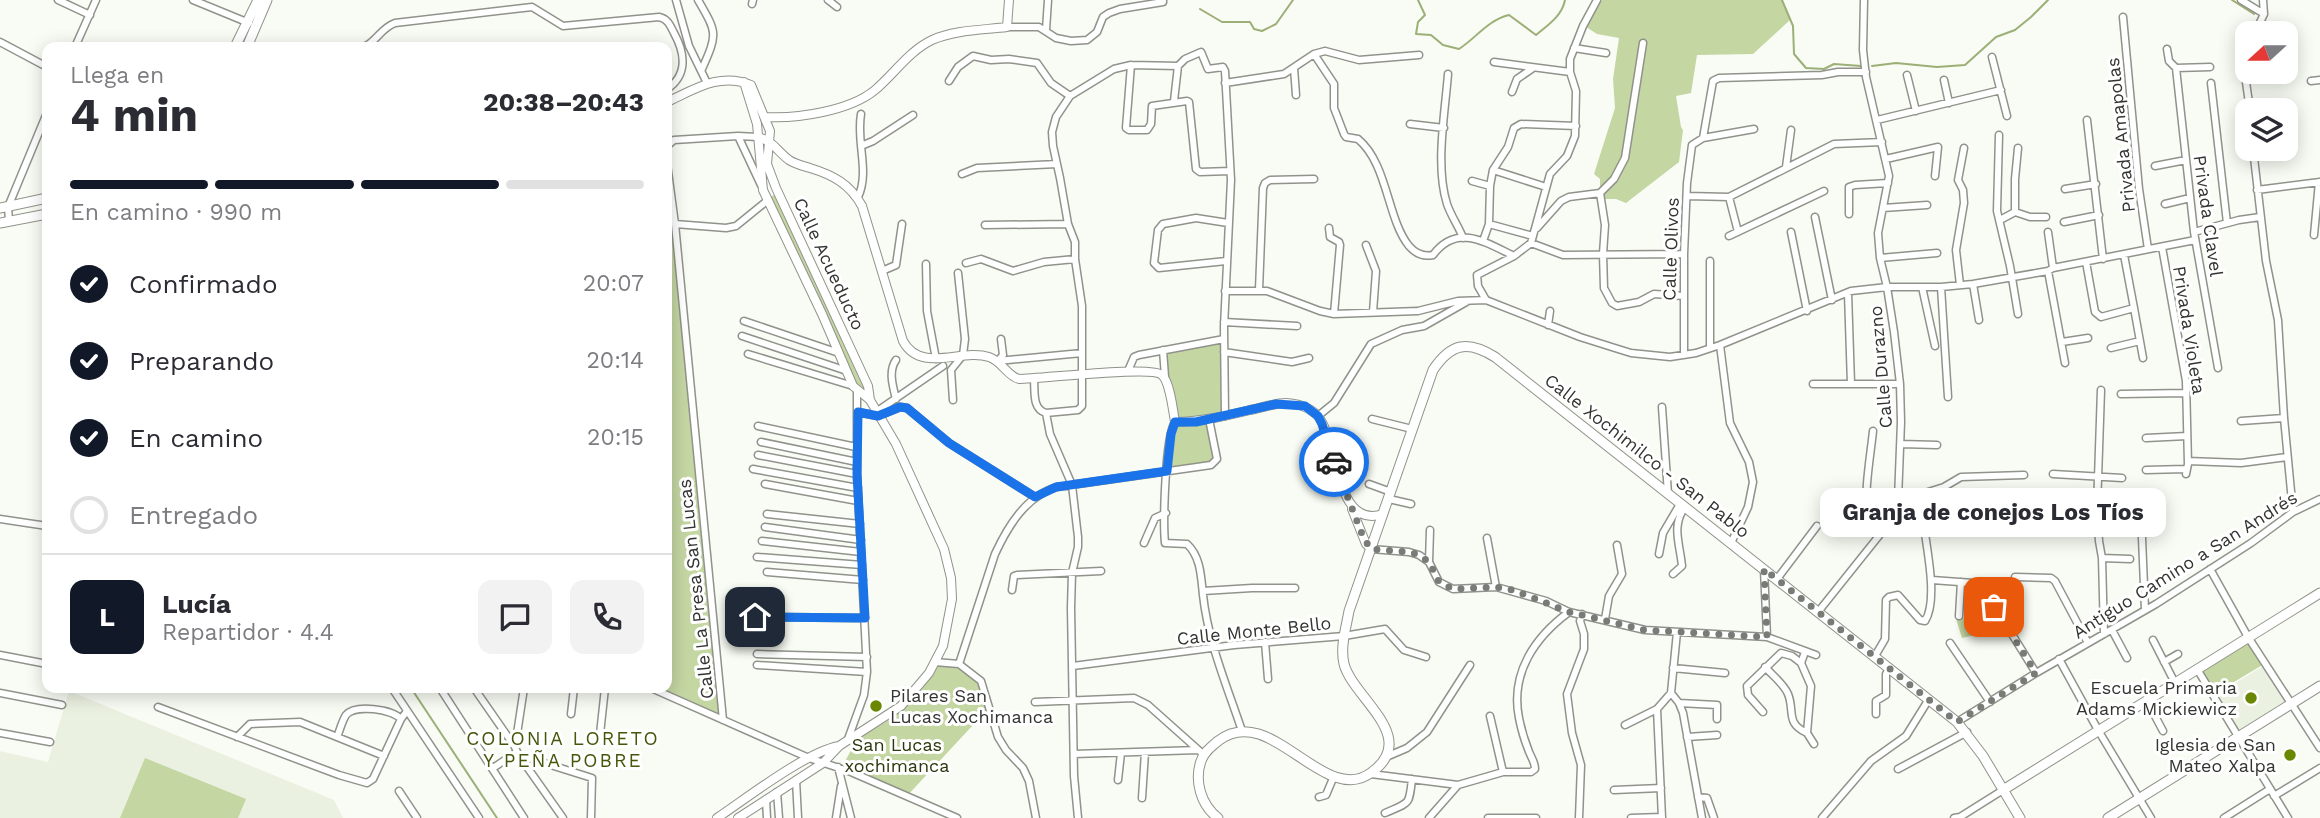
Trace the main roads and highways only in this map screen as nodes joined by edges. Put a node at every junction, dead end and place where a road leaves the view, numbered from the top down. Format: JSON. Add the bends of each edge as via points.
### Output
{"nodes":[{"id":1,"x":258,"y":0,"type":"edge"},
{"id":2,"x":267,"y":0,"type":"edge"},
{"id":3,"x":252,"y":24,"type":"junction"},
{"id":4,"x":239,"y":42,"type":"edge"},
{"id":5,"x":248,"y":42,"type":"edge"},
{"id":6,"x":42,"y":199,"type":"edge"},
{"id":7,"x":4,"y":207,"type":"edge"},
{"id":8,"x":42,"y":215,"type":"edge"},
{"id":9,"x":4,"y":222,"type":"edge"},
{"id":10,"x":2320,"y":593,"type":"edge"},
{"id":11,"x":2320,"y":686,"type":"edge"},
{"id":12,"x":2003,"y":790,"type":"junction"},
{"id":13,"x":1218,"y":818,"type":"edge"},
{"id":14,"x":2020,"y":818,"type":"edge"},
{"id":15,"x":2108,"y":818,"type":"edge"}],
"edges":[{"from":1,"to":3,"type":"main road"},
{"from":2,"to":3,"type":"main road"},
{"from":3,"to":4,"type":"main road"},
{"from":3,"to":5,"type":"main road"},
{"from":6,"to":7,"type":"main road"},
{"from":8,"to":9,"type":"main road"},
{"from":10,"to":12,"type":"main road"},
{"from":11,"to":15,"type":"main road"},
{"from":12,"to":13,"type":"main road","name":"Calle Xochimilco - San Pablo","via":[[1957,722],[1479,347],[1455,348],[1441,357],[1433,370],[1349,611],[1343,661],[1387,730],[1386,757],[1371,774],[1354,779],[1334,776],[1259,733],[1229,734],[1201,752],[1198,785]]},
{"from":12,"to":14,"type":"main road","name":"Calle Xochimilco - San Pablo"}]}
